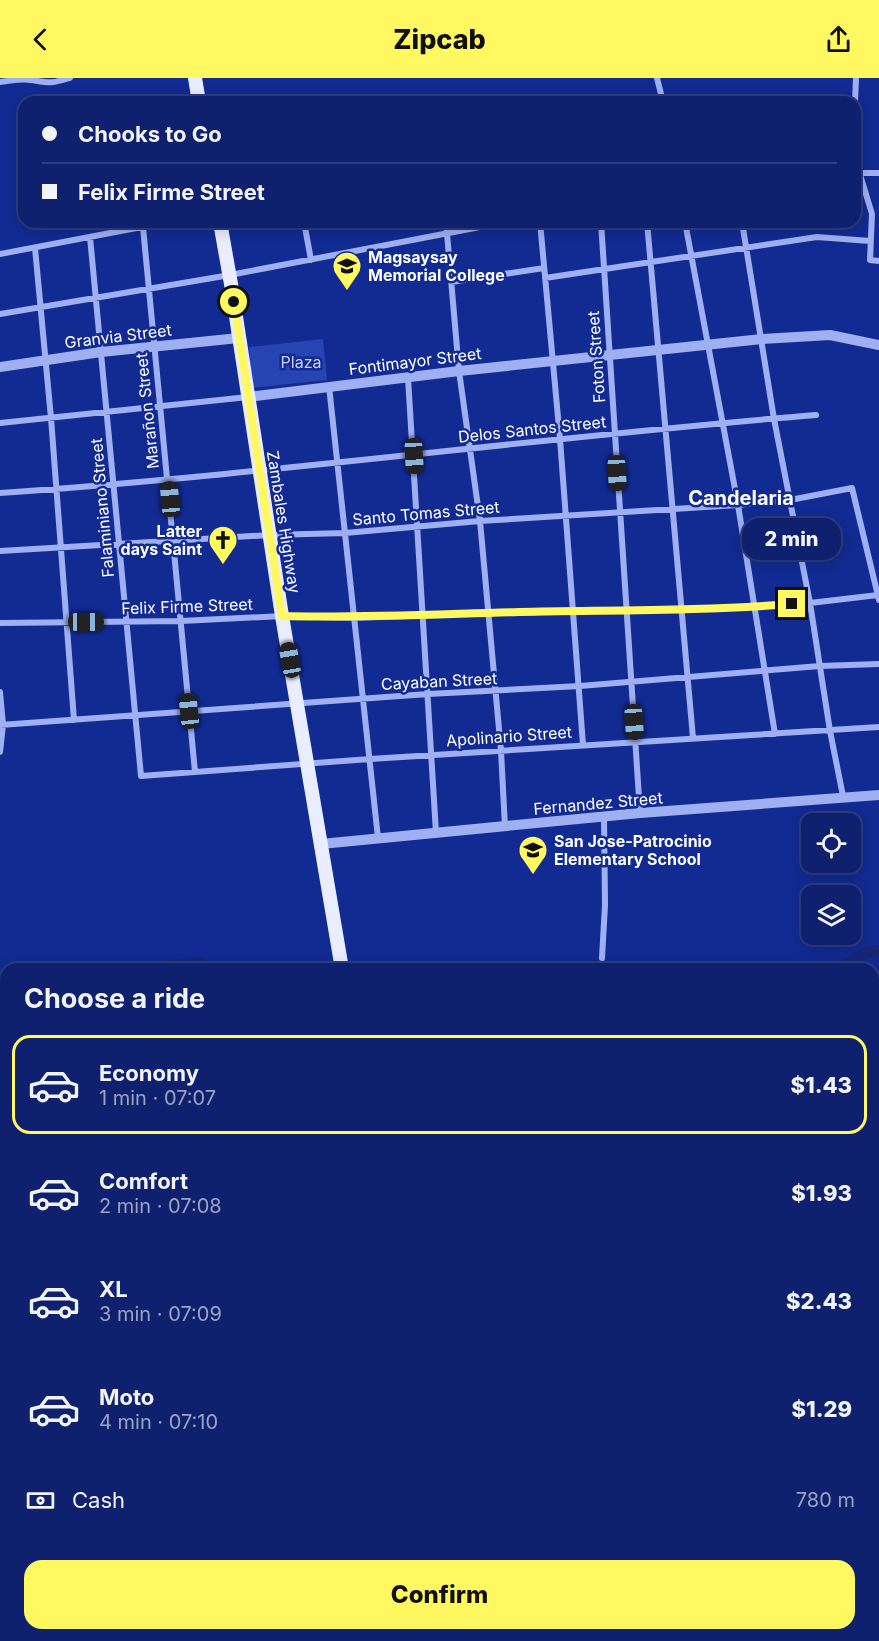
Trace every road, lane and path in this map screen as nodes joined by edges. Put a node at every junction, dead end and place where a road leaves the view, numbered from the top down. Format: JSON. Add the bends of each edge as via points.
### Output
{"nodes":[{"id":1,"x":70,"y":78,"type":"edge"},
{"id":2,"x":195,"y":78,"type":"edge"},
{"id":3,"x":657,"y":78,"type":"edge"},
{"id":4,"x":856,"y":78,"type":"edge"},
{"id":5,"x":29,"y":79,"type":"edge"},
{"id":6,"x":0,"y":82,"type":"edge"},
{"id":7,"x":198,"y":96,"type":"edge"},
{"id":8,"x":662,"y":96,"type":"edge"},
{"id":9,"x":855,"y":96,"type":"edge"},
{"id":10,"x":861,"y":173,"type":"joint"},
{"id":11,"x":879,"y":173,"type":"edge"},
{"id":12,"x":138,"y":228,"type":"edge"},
{"id":13,"x":143,"y":228,"type":"edge"},
{"id":14,"x":221,"y":228,"type":"edge"},
{"id":15,"x":305,"y":228,"type":"edge"},
{"id":16,"x":446,"y":228,"type":"edge"},
{"id":17,"x":476,"y":228,"type":"edge"},
{"id":18,"x":541,"y":228,"type":"edge"},
{"id":19,"x":601,"y":228,"type":"edge"},
{"id":20,"x":647,"y":228,"type":"edge"},
{"id":21,"x":687,"y":228,"type":"edge"},
{"id":22,"x":743,"y":228,"type":"edge"},
{"id":23,"x":447,"y":234,"type":"junction"},
{"id":24,"x":90,"y":237,"type":"junction"},
{"id":25,"x":870,"y":241,"type":"junction"},
{"id":26,"x":35,"y":248,"type":"junction"},
{"id":27,"x":746,"y":248,"type":"junction"},
{"id":28,"x":0,"y":254,"type":"edge"},
{"id":29,"x":691,"y":256,"type":"junction"},
{"id":30,"x":311,"y":260,"type":"junction"},
{"id":31,"x":879,"y":261,"type":"edge"},
{"id":32,"x":650,"y":262,"type":"junction"},
{"id":33,"x":544,"y":268,"type":"junction"},
{"id":34,"x":604,"y":269,"type":"junction"},
{"id":35,"x":230,"y":276,"type":"junction"},
{"id":36,"x":545,"y":278,"type":"junction"},
{"id":37,"x":451,"y":282,"type":"junction"},
{"id":38,"x":149,"y":289,"type":"junction"},
{"id":39,"x":96,"y":297,"type":"junction"},
{"id":40,"x":39,"y":308,"type":"junction"},
{"id":41,"x":0,"y":314,"type":"edge"},
{"id":42,"x":239,"y":338,"type":"junction"},
{"id":43,"x":762,"y":339,"type":"junction"},
{"id":44,"x":710,"y":345,"type":"junction"},
{"id":45,"x":879,"y":345,"type":"edge"},
{"id":46,"x":154,"y":346,"type":"junction"},
{"id":47,"x":658,"y":350,"type":"junction"},
{"id":48,"x":101,"y":352,"type":"junction"},
{"id":49,"x":610,"y":355,"type":"junction"},
{"id":50,"x":44,"y":361,"type":"junction"},
{"id":51,"x":553,"y":361,"type":"junction"},
{"id":52,"x":0,"y":367,"type":"edge"},
{"id":53,"x":459,"y":371,"type":"junction"},
{"id":54,"x":408,"y":378,"type":"junction"},
{"id":55,"x":330,"y":386,"type":"junction"},
{"id":56,"x":248,"y":397,"type":"junction"},
{"id":57,"x":161,"y":407,"type":"junction"},
{"id":58,"x":107,"y":412,"type":"junction"},
{"id":59,"x":816,"y":415,"type":"dead end"},
{"id":60,"x":51,"y":418,"type":"junction"},
{"id":61,"x":774,"y":419,"type":"junction"},
{"id":62,"x":0,"y":423,"type":"edge"},
{"id":63,"x":723,"y":424,"type":"junction"},
{"id":64,"x":665,"y":429,"type":"junction"},
{"id":65,"x":615,"y":434,"type":"junction"},
{"id":66,"x":560,"y":439,"type":"junction"},
{"id":67,"x":471,"y":450,"type":"junction"},
{"id":68,"x":414,"y":456,"type":"junction"},
{"id":69,"x":338,"y":463,"type":"junction"},
{"id":70,"x":260,"y":470,"type":"junction"},
{"id":71,"x":168,"y":479,"type":"junction"},
{"id":72,"x":115,"y":484,"type":"junction"},
{"id":73,"x":56,"y":489,"type":"junction"},
{"id":74,"x":0,"y":493,"type":"edge"},
{"id":75,"x":790,"y":500,"type":"junction"},
{"id":76,"x":738,"y":505,"type":"junction"},
{"id":77,"x":672,"y":508,"type":"junction"},
{"id":78,"x":619,"y":512,"type":"junction"},
{"id":79,"x":566,"y":516,"type":"junction"},
{"id":80,"x":480,"y":521,"type":"junction"},
{"id":81,"x":418,"y":527,"type":"junction"},
{"id":82,"x":345,"y":533,"type":"junction"},
{"id":83,"x":270,"y":535,"type":"junction"},
{"id":84,"x":173,"y":541,"type":"junction"},
{"id":85,"x":119,"y":544,"type":"junction"},
{"id":86,"x":60,"y":548,"type":"junction"},
{"id":87,"x":0,"y":551,"type":"edge"},
{"id":88,"x":878,"y":598,"type":"edge"},
{"id":89,"x":810,"y":603,"type":"junction"},
{"id":90,"x":755,"y":607,"type":"junction"},
{"id":91,"x":626,"y":610,"type":"junction"},
{"id":92,"x":682,"y":610,"type":"junction"},
{"id":93,"x":573,"y":611,"type":"junction"},
{"id":94,"x":488,"y":613,"type":"junction"},
{"id":95,"x":423,"y":615,"type":"junction"},
{"id":96,"x":282,"y":616,"type":"junction"},
{"id":97,"x":354,"y":618,"type":"junction"},
{"id":98,"x":181,"y":621,"type":"junction"},
{"id":99,"x":66,"y":622,"type":"junction"},
{"id":100,"x":126,"y":622,"type":"junction"},
{"id":101,"x":0,"y":623,"type":"edge"},
{"id":102,"x":879,"y":664,"type":"edge"},
{"id":103,"x":820,"y":666,"type":"junction"},
{"id":104,"x":766,"y":671,"type":"junction"},
{"id":105,"x":688,"y":678,"type":"junction"},
{"id":106,"x":631,"y":682,"type":"junction"},
{"id":107,"x":580,"y":686,"type":"junction"},
{"id":108,"x":496,"y":691,"type":"junction"},
{"id":109,"x":0,"y":692,"type":"edge"},
{"id":110,"x":428,"y":694,"type":"junction"},
{"id":111,"x":363,"y":698,"type":"junction"},
{"id":112,"x":297,"y":703,"type":"junction"},
{"id":113,"x":189,"y":711,"type":"junction"},
{"id":114,"x":135,"y":715,"type":"junction"},
{"id":115,"x":74,"y":720,"type":"junction"},
{"id":116,"x":2,"y":725,"type":"edge"},
{"id":117,"x":879,"y":727,"type":"edge"},
{"id":118,"x":830,"y":731,"type":"junction"},
{"id":119,"x":775,"y":734,"type":"junction"},
{"id":120,"x":693,"y":738,"type":"junction"},
{"id":121,"x":635,"y":742,"type":"junction"},
{"id":122,"x":583,"y":745,"type":"junction"},
{"id":123,"x":501,"y":751,"type":"junction"},
{"id":124,"x":0,"y":752,"type":"edge"},
{"id":125,"x":432,"y":755,"type":"junction"},
{"id":126,"x":370,"y":759,"type":"junction"},
{"id":127,"x":307,"y":763,"type":"junction"},
{"id":128,"x":195,"y":772,"type":"junction"},
{"id":129,"x":141,"y":776,"type":"joint"},
{"id":130,"x":879,"y":795,"type":"edge"},
{"id":131,"x":843,"y":796,"type":"junction"},
{"id":132,"x":640,"y":813,"type":"junction"},
{"id":133,"x":604,"y":817,"type":"junction"},
{"id":134,"x":505,"y":827,"type":"junction"},
{"id":135,"x":436,"y":833,"type":"junction"},
{"id":136,"x":378,"y":838,"type":"junction"},
{"id":137,"x":321,"y":844,"type":"junction"},
{"id":138,"x":602,"y":958,"type":"dead end"},
{"id":139,"x":341,"y":963,"type":"edge"}],
"edges":[{"from":1,"to":5,"type":"street","via":[[54,83]]},
{"from":2,"to":7,"type":"main road"},
{"from":3,"to":8,"type":"street"},
{"from":4,"to":9,"type":"street"},
{"from":5,"to":6,"type":"street"},
{"from":10,"to":11,"type":"street"},
{"from":10,"to":25,"type":"street","via":[[872,214]]},
{"from":12,"to":24,"type":"street"},
{"from":13,"to":38,"type":"street","name":"Marañon Street"},
{"from":14,"to":35,"type":"main road","name":"Zambales Highway"},
{"from":15,"to":30,"type":"street"},
{"from":16,"to":23,"type":"street"},
{"from":17,"to":23,"type":"street"},
{"from":18,"to":33,"type":"street"},
{"from":19,"to":34,"type":"street","name":"Foton Street"},
{"from":20,"to":32,"type":"street"},
{"from":21,"to":29,"type":"street"},
{"from":22,"to":27,"type":"street"},
{"from":23,"to":30,"type":"street"},
{"from":23,"to":37,"type":"street"},
{"from":24,"to":26,"type":"street"},
{"from":24,"to":39,"type":"street","name":"Falaminiano Street"},
{"from":25,"to":27,"type":"street","via":[[817,237]]},
{"from":25,"to":31,"type":"street","via":[[870,260]]},
{"from":26,"to":28,"type":"street"},
{"from":26,"to":40,"type":"street"},
{"from":27,"to":29,"type":"street"},
{"from":27,"to":43,"type":"street"},
{"from":29,"to":32,"type":"street"},
{"from":29,"to":44,"type":"street"},
{"from":30,"to":35,"type":"street"},
{"from":32,"to":34,"type":"street"},
{"from":32,"to":47,"type":"street"},
{"from":33,"to":36,"type":"street"},
{"from":33,"to":37,"type":"street"},
{"from":34,"to":36,"type":"street"},
{"from":34,"to":49,"type":"street","name":"Foton Street"},
{"from":35,"to":38,"type":"street"},
{"from":35,"to":42,"type":"main road","name":"Zambales Highway"},
{"from":36,"to":51,"type":"street"},
{"from":37,"to":53,"type":"street"},
{"from":38,"to":39,"type":"street"},
{"from":38,"to":46,"type":"street","name":"Marañon Street"},
{"from":39,"to":40,"type":"street"},
{"from":39,"to":48,"type":"street","name":"Falaminiano Street"},
{"from":40,"to":41,"type":"street"},
{"from":40,"to":50,"type":"street"},
{"from":42,"to":46,"type":"street","name":"Granvia Street"},
{"from":42,"to":56,"type":"main road","name":"Zambales Highway"},
{"from":43,"to":44,"type":"street","name":"Fontimayor Street"},
{"from":43,"to":45,"type":"street","name":"Fontimayor Street","via":[[830,335]]},
{"from":43,"to":61,"type":"street"},
{"from":44,"to":47,"type":"street","name":"Fontimayor Street"},
{"from":44,"to":63,"type":"street"},
{"from":46,"to":48,"type":"street","name":"Granvia Street"},
{"from":46,"to":57,"type":"street","name":"Marañon Street"},
{"from":47,"to":49,"type":"street","name":"Fontimayor Street"},
{"from":47,"to":64,"type":"street"},
{"from":48,"to":50,"type":"street","name":"Granvia Street"},
{"from":48,"to":58,"type":"street","name":"Falaminiano Street"},
{"from":49,"to":51,"type":"street","name":"Fontimayor Street"},
{"from":49,"to":65,"type":"street","name":"Foton Street"},
{"from":50,"to":52,"type":"street","name":"Granvia Street"},
{"from":50,"to":60,"type":"street"},
{"from":51,"to":53,"type":"street","name":"Fontimayor Street"},
{"from":51,"to":66,"type":"street"},
{"from":53,"to":54,"type":"street","name":"Fontimayor Street"},
{"from":53,"to":67,"type":"street"},
{"from":54,"to":55,"type":"street","name":"Fontimayor Street"},
{"from":54,"to":68,"type":"street"},
{"from":55,"to":56,"type":"street","name":"Fontimayor Street"},
{"from":55,"to":69,"type":"street"},
{"from":56,"to":57,"type":"street","name":"Fontimayor Street"},
{"from":56,"to":70,"type":"main road","name":"Zambales Highway"},
{"from":57,"to":58,"type":"street","name":"Fontimayor Street"},
{"from":57,"to":71,"type":"street","name":"Marañon Street"},
{"from":58,"to":60,"type":"street","name":"Fontimayor Street"},
{"from":58,"to":72,"type":"street","name":"Falaminiano Street"},
{"from":59,"to":61,"type":"street","name":"Delos Santos Street"},
{"from":60,"to":62,"type":"street","name":"Fontimayor Street"},
{"from":60,"to":73,"type":"street"},
{"from":61,"to":63,"type":"street","name":"Delos Santos Street"},
{"from":61,"to":75,"type":"street"},
{"from":63,"to":64,"type":"street","name":"Delos Santos Street"},
{"from":63,"to":76,"type":"street"},
{"from":64,"to":65,"type":"street","name":"Delos Santos Street"},
{"from":64,"to":77,"type":"street"},
{"from":65,"to":66,"type":"street","name":"Delos Santos Street"},
{"from":65,"to":78,"type":"street","name":"Foton Street"},
{"from":66,"to":67,"type":"street","name":"Delos Santos Street"},
{"from":66,"to":79,"type":"street"},
{"from":67,"to":68,"type":"street","name":"Delos Santos Street"},
{"from":67,"to":80,"type":"street"},
{"from":68,"to":69,"type":"street","name":"Delos Santos Street"},
{"from":68,"to":81,"type":"street"},
{"from":69,"to":70,"type":"street","name":"Delos Santos Street"},
{"from":69,"to":82,"type":"street"},
{"from":70,"to":71,"type":"street","name":"Delos Santos Street"},
{"from":70,"to":83,"type":"main road","name":"Zambales Highway"},
{"from":71,"to":72,"type":"street","name":"Delos Santos Street"},
{"from":71,"to":84,"type":"street","name":"Marañon Street"},
{"from":72,"to":73,"type":"street","name":"Delos Santos Street"},
{"from":72,"to":85,"type":"street","name":"Falaminiano Street"},
{"from":73,"to":74,"type":"street","name":"Delos Santos Street"},
{"from":73,"to":86,"type":"street"},
{"from":75,"to":76,"type":"street","name":"Santo Tomas Street"},
{"from":75,"to":88,"type":"street","name":"Santo Tomas Street","via":[[852,488]]},
{"from":75,"to":89,"type":"street"},
{"from":76,"to":77,"type":"street","name":"Santo Tomas Street"},
{"from":76,"to":90,"type":"street"},
{"from":77,"to":78,"type":"street","name":"Santo Tomas Street"},
{"from":77,"to":92,"type":"street"},
{"from":78,"to":79,"type":"street","name":"Santo Tomas Street"},
{"from":78,"to":91,"type":"street","name":"Foton Street"},
{"from":79,"to":80,"type":"street","name":"Santo Tomas Street"},
{"from":79,"to":93,"type":"street"},
{"from":80,"to":81,"type":"street","name":"Santo Tomas Street"},
{"from":80,"to":94,"type":"street"},
{"from":81,"to":82,"type":"street","name":"Santo Tomas Street"},
{"from":81,"to":95,"type":"street"},
{"from":82,"to":83,"type":"street","name":"Santo Tomas Street"},
{"from":82,"to":97,"type":"street"},
{"from":83,"to":84,"type":"street","name":"Santo Tomas Street"},
{"from":83,"to":96,"type":"main road","name":"Zambales Highway"},
{"from":84,"to":85,"type":"street","name":"Santo Tomas Street"},
{"from":84,"to":98,"type":"street","name":"Marañon Street"},
{"from":85,"to":86,"type":"street","name":"Santo Tomas Street"},
{"from":85,"to":100,"type":"street","name":"Falaminiano Street"},
{"from":86,"to":87,"type":"street","name":"Santo Tomas Street"},
{"from":86,"to":99,"type":"street"},
{"from":88,"to":89,"type":"street","name":"Felix Firme Street"},
{"from":89,"to":90,"type":"street","name":"Felix Firme Street"},
{"from":89,"to":103,"type":"street"},
{"from":90,"to":92,"type":"street","name":"Felix Firme Street"},
{"from":90,"to":104,"type":"street"},
{"from":91,"to":92,"type":"street","name":"Felix Firme Street"},
{"from":91,"to":93,"type":"street","name":"Felix Firme Street"},
{"from":91,"to":106,"type":"street","name":"Foton Street"},
{"from":92,"to":105,"type":"street"},
{"from":93,"to":94,"type":"street","name":"Felix Firme Street"},
{"from":93,"to":107,"type":"street"},
{"from":94,"to":95,"type":"street","name":"Felix Firme Street"},
{"from":94,"to":108,"type":"street"},
{"from":95,"to":97,"type":"street","name":"Felix Firme Street"},
{"from":95,"to":110,"type":"street"},
{"from":96,"to":97,"type":"street","name":"Felix Firme Street"},
{"from":96,"to":98,"type":"street","name":"Felix Firme Street"},
{"from":96,"to":112,"type":"main road","name":"Zambales Highway"},
{"from":97,"to":111,"type":"street"},
{"from":98,"to":100,"type":"street","name":"Felix Firme Street"},
{"from":98,"to":113,"type":"street","name":"Marañon Street"},
{"from":99,"to":100,"type":"street","name":"Felix Firme Street"},
{"from":99,"to":101,"type":"street","name":"Felix Firme Street"},
{"from":99,"to":115,"type":"street"},
{"from":100,"to":114,"type":"street","name":"Falaminiano Street"},
{"from":102,"to":103,"type":"street","name":"Cayaban Street"},
{"from":103,"to":104,"type":"street","name":"Cayaban Street"},
{"from":103,"to":118,"type":"street"},
{"from":104,"to":105,"type":"street","name":"Cayaban Street"},
{"from":104,"to":119,"type":"street"},
{"from":105,"to":106,"type":"street","name":"Cayaban Street"},
{"from":105,"to":120,"type":"street"},
{"from":106,"to":107,"type":"street","name":"Cayaban Street"},
{"from":106,"to":121,"type":"street","name":"Foton Street"},
{"from":107,"to":108,"type":"street","name":"Cayaban Street"},
{"from":107,"to":122,"type":"street"},
{"from":108,"to":110,"type":"street","name":"Cayaban Street"},
{"from":108,"to":123,"type":"street"},
{"from":109,"to":116,"type":"street"},
{"from":110,"to":111,"type":"street","name":"Cayaban Street"},
{"from":110,"to":125,"type":"street"},
{"from":111,"to":112,"type":"street","name":"Cayaban Street"},
{"from":111,"to":126,"type":"street"},
{"from":112,"to":113,"type":"street","name":"Cayaban Street"},
{"from":112,"to":127,"type":"main road","name":"Zambales Highway"},
{"from":113,"to":114,"type":"street","name":"Cayaban Street"},
{"from":113,"to":128,"type":"street","name":"Marañon Street"},
{"from":114,"to":115,"type":"street","name":"Cayaban Street"},
{"from":114,"to":129,"type":"street","name":"Falaminiano Street"},
{"from":115,"to":116,"type":"street","name":"Cayaban Street"},
{"from":116,"to":124,"type":"street"},
{"from":117,"to":118,"type":"street","name":"Apolinario Street"},
{"from":118,"to":119,"type":"street","name":"Apolinario Street"},
{"from":118,"to":131,"type":"street"},
{"from":119,"to":120,"type":"street","name":"Apolinario Street"},
{"from":120,"to":121,"type":"street","name":"Apolinario Street"},
{"from":121,"to":122,"type":"street","name":"Apolinario Street"},
{"from":121,"to":132,"type":"street","name":"Foton Street"},
{"from":122,"to":123,"type":"street","name":"Apolinario Street"},
{"from":123,"to":125,"type":"street","name":"Apolinario Street"},
{"from":123,"to":134,"type":"street"},
{"from":125,"to":126,"type":"street","name":"Apolinario Street"},
{"from":125,"to":135,"type":"street"},
{"from":126,"to":127,"type":"street","name":"Apolinario Street"},
{"from":126,"to":136,"type":"street"},
{"from":127,"to":128,"type":"street","name":"Apolinario Street"},
{"from":127,"to":137,"type":"main road","name":"Zambales Highway"},
{"from":128,"to":129,"type":"street","name":"Apolinario Street"},
{"from":130,"to":131,"type":"street","name":"Fernandez Street"},
{"from":131,"to":132,"type":"street","name":"Fernandez Street"},
{"from":132,"to":133,"type":"street","name":"Fernandez Street"},
{"from":133,"to":134,"type":"street","name":"Fernandez Street"},
{"from":133,"to":138,"type":"street"},
{"from":134,"to":135,"type":"street","name":"Fernandez Street"},
{"from":135,"to":136,"type":"street","name":"Fernandez Street"},
{"from":136,"to":137,"type":"street","name":"Fernandez Street"},
{"from":137,"to":139,"type":"main road","name":"Zambales Highway"}]}
